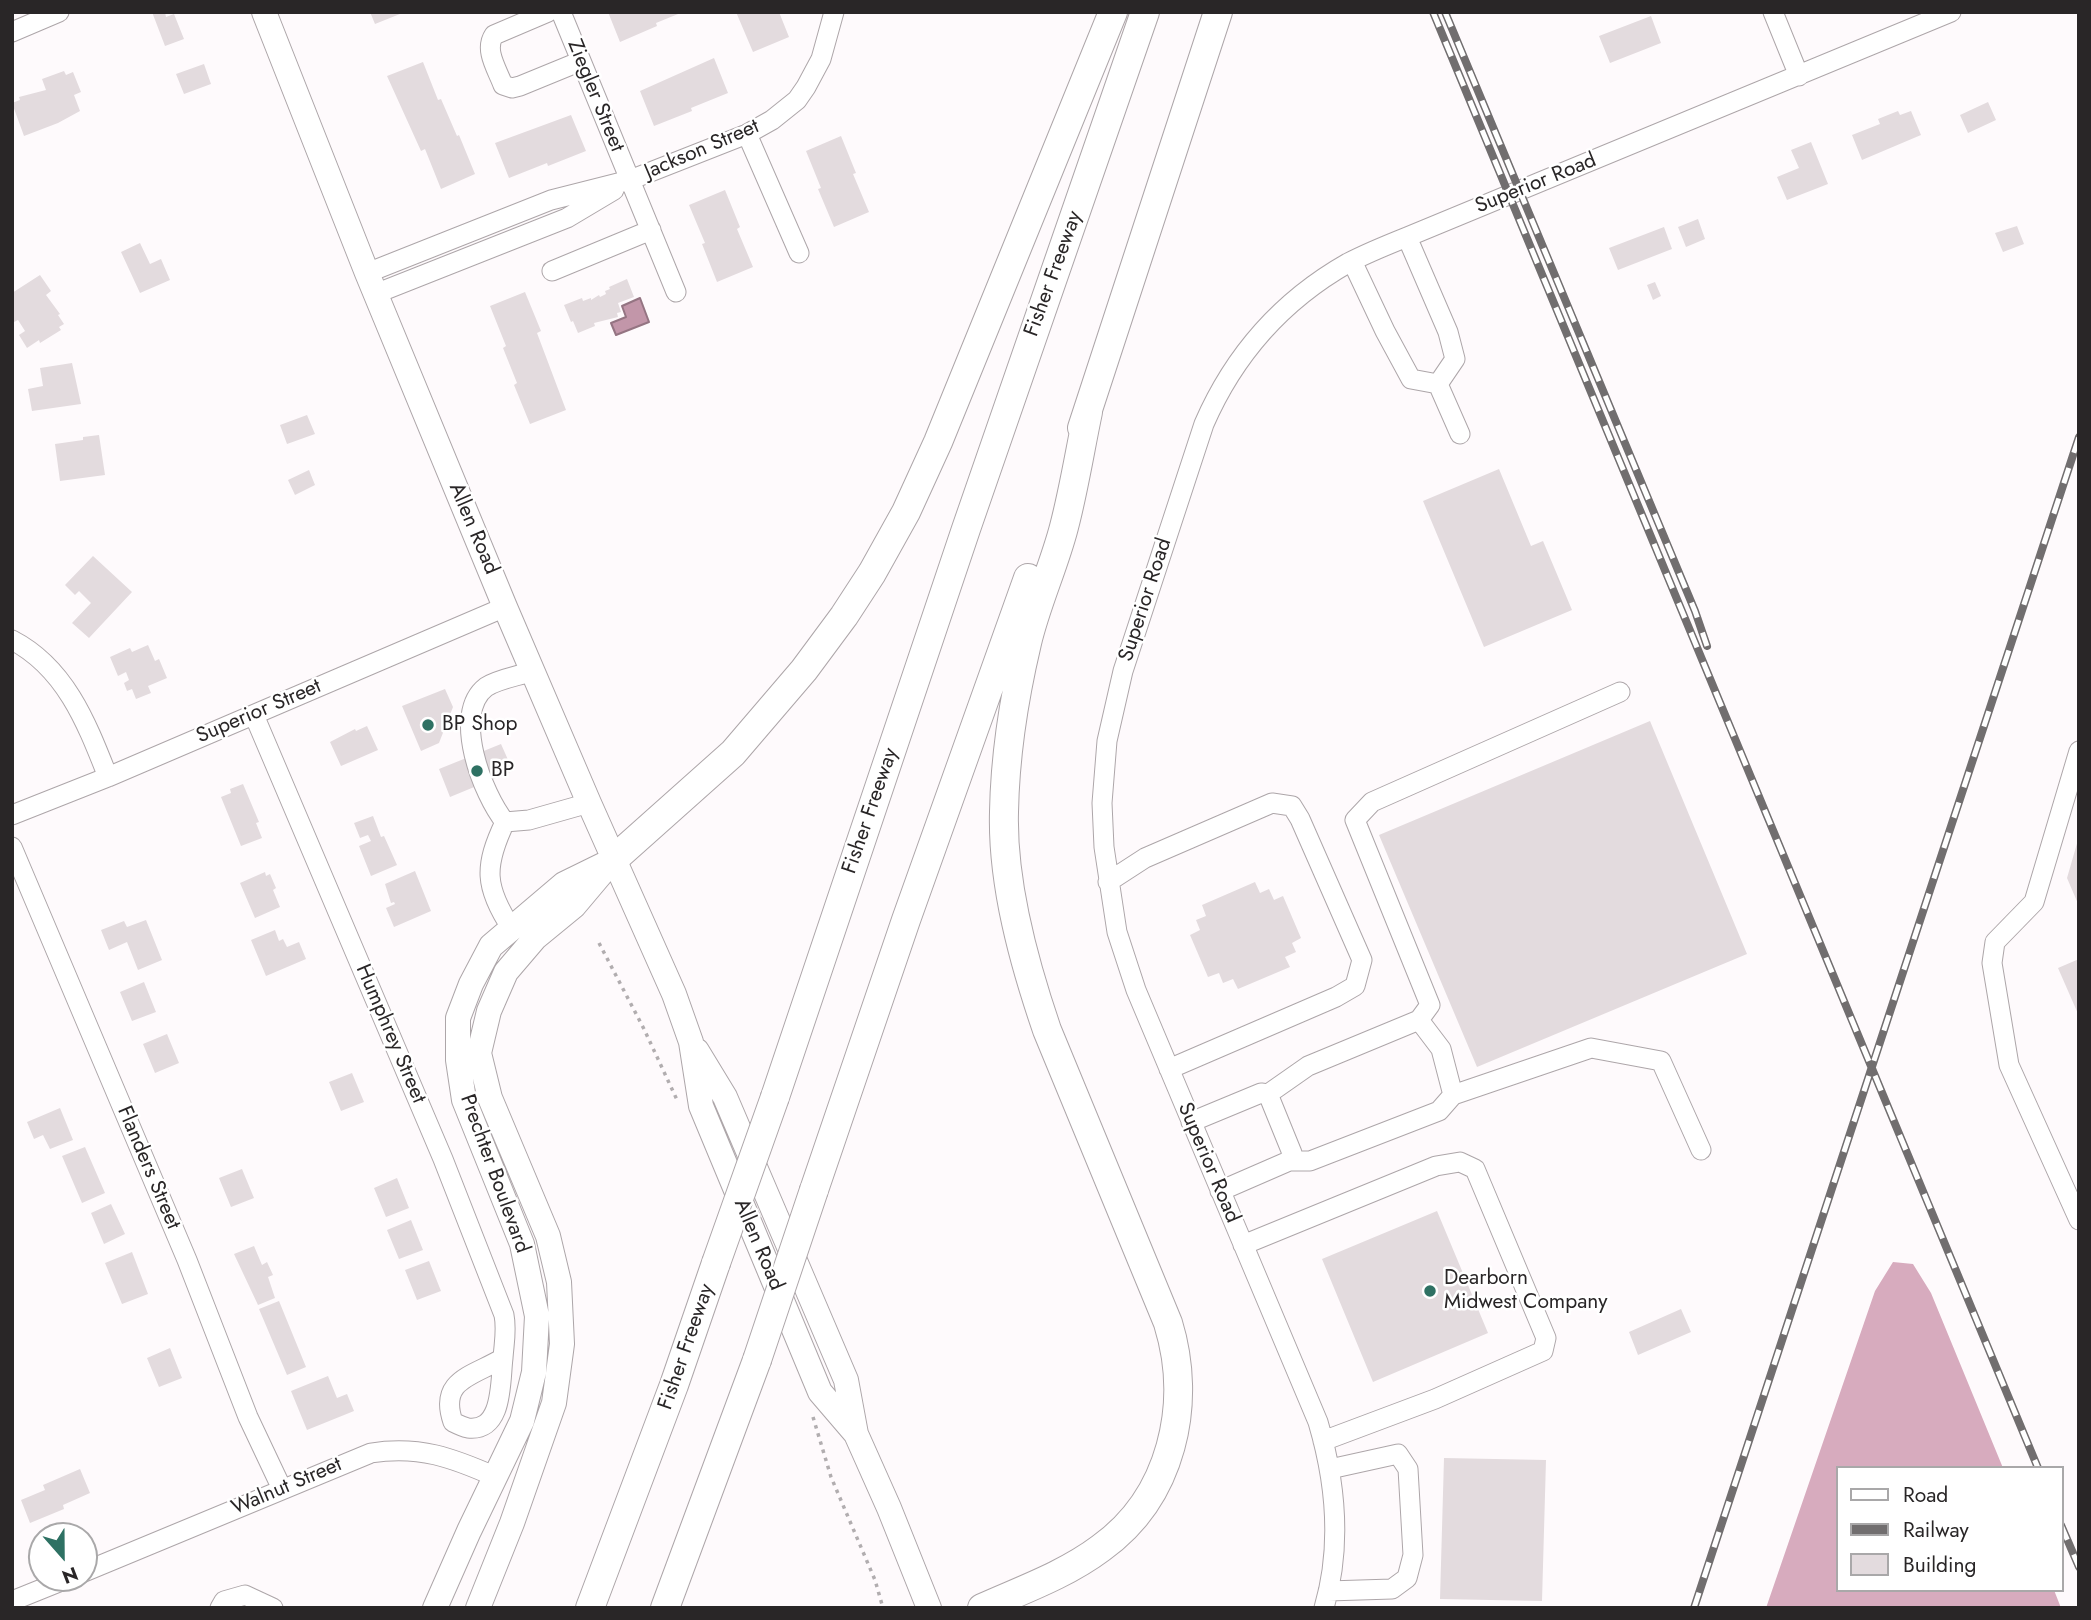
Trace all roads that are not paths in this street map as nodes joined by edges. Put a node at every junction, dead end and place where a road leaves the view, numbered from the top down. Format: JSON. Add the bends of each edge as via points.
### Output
{"nodes":[{"id":1,"x":59,"y":12,"type":"edge"},
{"id":2,"x":264,"y":12,"type":"edge"},
{"id":3,"x":548,"y":12,"type":"edge"},
{"id":4,"x":561,"y":12,"type":"edge"},
{"id":5,"x":834,"y":12,"type":"edge"},
{"id":6,"x":1113,"y":12,"type":"edge"},
{"id":7,"x":1145,"y":12,"type":"edge"},
{"id":8,"x":1218,"y":12,"type":"edge"},
{"id":9,"x":1773,"y":12,"type":"edge"},
{"id":10,"x":1951,"y":12,"type":"edge"},
{"id":11,"x":12,"y":32,"type":"edge"},
{"id":12,"x":581,"y":61,"type":"junction"},
{"id":13,"x":1799,"y":76,"type":"junction"},
{"id":14,"x":747,"y":134,"type":"junction"},
{"id":15,"x":630,"y":180,"type":"junction"},
{"id":16,"x":651,"y":230,"type":"junction"},
{"id":17,"x":1407,"y":236,"type":"junction"},
{"id":18,"x":799,"y":253,"type":"dead end"},
{"id":19,"x":1352,"y":261,"type":"junction"},
{"id":20,"x":552,"y":271,"type":"dead end"},
{"id":21,"x":371,"y":283,"type":"junction"},
{"id":22,"x":676,"y":292,"type":"dead end"},
{"id":23,"x":1438,"y":384,"type":"junction"},
{"id":24,"x":1088,"y":412,"type":"junction"},
{"id":25,"x":1460,"y":434,"type":"dead end"},
{"id":26,"x":505,"y":607,"type":"junction"},
{"id":27,"x":12,"y":640,"type":"edge"},
{"id":28,"x":533,"y":671,"type":"junction"},
{"id":29,"x":1620,"y":692,"type":"dead end"},
{"id":30,"x":254,"y":715,"type":"junction"},
{"id":31,"x":2079,"y":751,"type":"edge"},
{"id":32,"x":108,"y":777,"type":"junction"},
{"id":33,"x":589,"y":803,"type":"junction"},
{"id":34,"x":12,"y":816,"type":"edge"},
{"id":35,"x":505,"y":822,"type":"junction"},
{"id":36,"x":12,"y":847,"type":"edge"},
{"id":37,"x":613,"y":860,"type":"junction"},
{"id":38,"x":1108,"y":883,"type":"junction"},
{"id":39,"x":512,"y":929,"type":"junction"},
{"id":40,"x":1419,"y":1020,"type":"junction"},
{"id":41,"x":1169,"y":1069,"type":"junction"},
{"id":42,"x":1268,"y":1094,"type":"junction"},
{"id":43,"x":1453,"y":1095,"type":"junction"},
{"id":44,"x":1191,"y":1122,"type":"junction"},
{"id":45,"x":1701,"y":1150,"type":"dead end"},
{"id":46,"x":1289,"y":1161,"type":"junction"},
{"id":47,"x":1220,"y":1191,"type":"junction"},
{"id":48,"x":2079,"y":1220,"type":"edge"},
{"id":49,"x":1243,"y":1245,"type":"junction"},
{"id":50,"x":503,"y":1358,"type":"dead end"},
{"id":51,"x":1323,"y":1441,"type":"junction"},
{"id":52,"x":1330,"y":1469,"type":"junction"},
{"id":53,"x":496,"y":1477,"type":"junction"},
{"id":54,"x":282,"y":1489,"type":"junction"},
{"id":55,"x":98,"y":1566,"type":"edge"},
{"id":56,"x":34,"y":1592,"type":"edge"},
{"id":57,"x":1326,"y":1600,"type":"edge"},
{"id":58,"x":12,"y":1601,"type":"edge"},
{"id":59,"x":220,"y":1608,"type":"edge"},
{"id":60,"x":272,"y":1608,"type":"edge"},
{"id":61,"x":435,"y":1608,"type":"edge"},
{"id":62,"x":478,"y":1608,"type":"edge"},
{"id":63,"x":590,"y":1608,"type":"edge"},
{"id":64,"x":665,"y":1608,"type":"edge"},
{"id":65,"x":929,"y":1608,"type":"edge"},
{"id":66,"x":982,"y":1608,"type":"edge"}],
"edges":[{"from":1,"to":11,"type":"street"},
{"from":2,"to":21,"type":"main road","name":"Allen Road"},
{"from":3,"to":12,"type":"street","via":[[494,35],[489,50],[503,85],[520,86]]},
{"from":4,"to":12,"type":"street","name":"Ziegler Street"},
{"from":5,"to":14,"type":"street","name":"Jackson Street","via":[[821,59],[802,93],[772,120]]},
{"from":6,"to":37,"type":"highway","via":[[938,442],[872,573],[804,670],[733,753]]},
{"from":7,"to":63,"type":"highway","name":"Fisher Freeway","bridge":true,"via":[[775,1097]]},
{"from":8,"to":24,"type":"highway"},
{"from":9,"to":13,"type":"street"},
{"from":10,"to":13,"type":"street","name":"Superior Road"},
{"from":12,"to":15,"type":"street","name":"Ziegler Street"},
{"from":13,"to":17,"type":"street","name":"Superior Road"},
{"from":14,"to":15,"type":"street","name":"Jackson Street"},
{"from":14,"to":18,"type":"street"},
{"from":15,"to":16,"type":"street","name":"Ziegler Street"},
{"from":15,"to":21,"type":"street","name":"Jackson Street","via":[[568,218]]},
{"from":16,"to":20,"type":"street"},
{"from":16,"to":22,"type":"street","name":"Ziegler Street"},
{"from":17,"to":19,"type":"street","name":"Superior Road"},
{"from":17,"to":23,"type":"street","via":[[1455,359]]},
{"from":19,"to":23,"type":"street","via":[[1411,379]]},
{"from":19,"to":38,"type":"street","name":"Superior Road","via":[[1297,298],[1253,341],[1225,381],[1204,424],[1115,701],[1102,803]]},
{"from":21,"to":26,"type":"main road","name":"Allen Road"},
{"from":23,"to":25,"type":"street"},
{"from":24,"to":64,"type":"highway","bridge":true,"via":[[906,920],[757,1360]]},
{"from":24,"to":66,"type":"highway","via":[[1064,526],[1027,642],[1012,720],[1004,813],[1008,868],[1030,981],[1168,1324],[1178,1360],[1180,1399],[1164,1467],[1127,1525],[1076,1565]]},
{"from":26,"to":28,"type":"main road","name":"Allen Road"},
{"from":26,"to":30,"type":"street","name":"Superior Street"},
{"from":27,"to":32,"type":"street","via":[[52,671],[74,700]]},
{"from":28,"to":33,"type":"main road","name":"Allen Road"},
{"from":28,"to":35,"type":"street","via":[[487,686],[471,710],[471,747],[495,809]]},
{"from":29,"to":40,"type":"street","via":[[1372,802],[1355,820],[1430,1005]]},
{"from":30,"to":32,"type":"street","name":"Superior Street"},
{"from":30,"to":50,"type":"street","name":"Humphrey Street","via":[[443,1159],[504,1315]]},
{"from":31,"to":48,"type":"street","via":[[2034,901],[1995,942],[1992,963],[2009,1065]]},
{"from":32,"to":34,"type":"street","name":"Superior Street"},
{"from":33,"to":35,"type":"street"},
{"from":33,"to":37,"type":"main road","name":"Allen Road"},
{"from":35,"to":39,"type":"street","via":[[492,849],[489,869],[492,892]]},
{"from":36,"to":54,"type":"street","name":"Flanders Street"},
{"from":37,"to":39,"type":"main road","name":"Prechter Boulevard","via":[[565,884]]},
{"from":37,"to":62,"type":"main road","name":"Prechter Boulevard","via":[[506,972],[489,1011],[479,1053],[490,1098],[548,1236],[559,1282],[562,1344],[554,1403]]},
{"from":37,"to":65,"type":"main road","name":"Allen Road","via":[[674,994],[691,1042],[701,1106],[814,1379],[856,1434]]},
{"from":38,"to":41,"type":"street","name":"Superior Road","via":[[1126,962]]},
{"from":38,"to":41,"type":"street","via":[[1145,858],[1272,803],[1292,806],[1362,960],[1355,986],[1336,998]]},
{"from":39,"to":53,"type":"main road","name":"Prechter Boulevard","via":[[491,946],[458,1018],[464,1100],[522,1244],[537,1316],[534,1372],[522,1422]]},
{"from":40,"to":42,"type":"street","via":[[1308,1066]]},
{"from":40,"to":43,"type":"street","via":[[1441,1049]]},
{"from":41,"to":44,"type":"street","name":"Superior Road"},
{"from":42,"to":44,"type":"street"},
{"from":42,"to":46,"type":"street","via":[[1292,1153]]},
{"from":43,"to":45,"type":"street","via":[[1591,1048],[1661,1061]]},
{"from":43,"to":46,"type":"street","via":[[1438,1111],[1310,1161]]},
{"from":44,"to":47,"type":"street","name":"Superior Road"},
{"from":46,"to":47,"type":"street"},
{"from":47,"to":49,"type":"street","name":"Superior Road"},
{"from":49,"to":51,"type":"street","name":"Superior Road"},
{"from":49,"to":51,"type":"street","via":[[1436,1166],[1460,1162],[1475,1169],[1541,1325],[1543,1351],[1435,1399]]},
{"from":51,"to":52,"type":"street","name":"Superior Road"},
{"from":52,"to":57,"type":"street","name":"Superior Road","via":[[1336,1517]]},
{"from":52,"to":57,"type":"street","via":[[1398,1454],[1408,1469],[1413,1555],[1407,1578],[1392,1589]]},
{"from":53,"to":54,"type":"street","name":"Walnut Street","via":[[430,1452],[388,1450]]},
{"from":53,"to":61,"type":"main road","name":"Prechter Boulevard"},
{"from":54,"to":55,"type":"street","name":"Walnut Street"},
{"from":56,"to":58,"type":"street"},
{"from":59,"to":60,"type":"street","via":[[224,1601],[245,1595]]}]}
